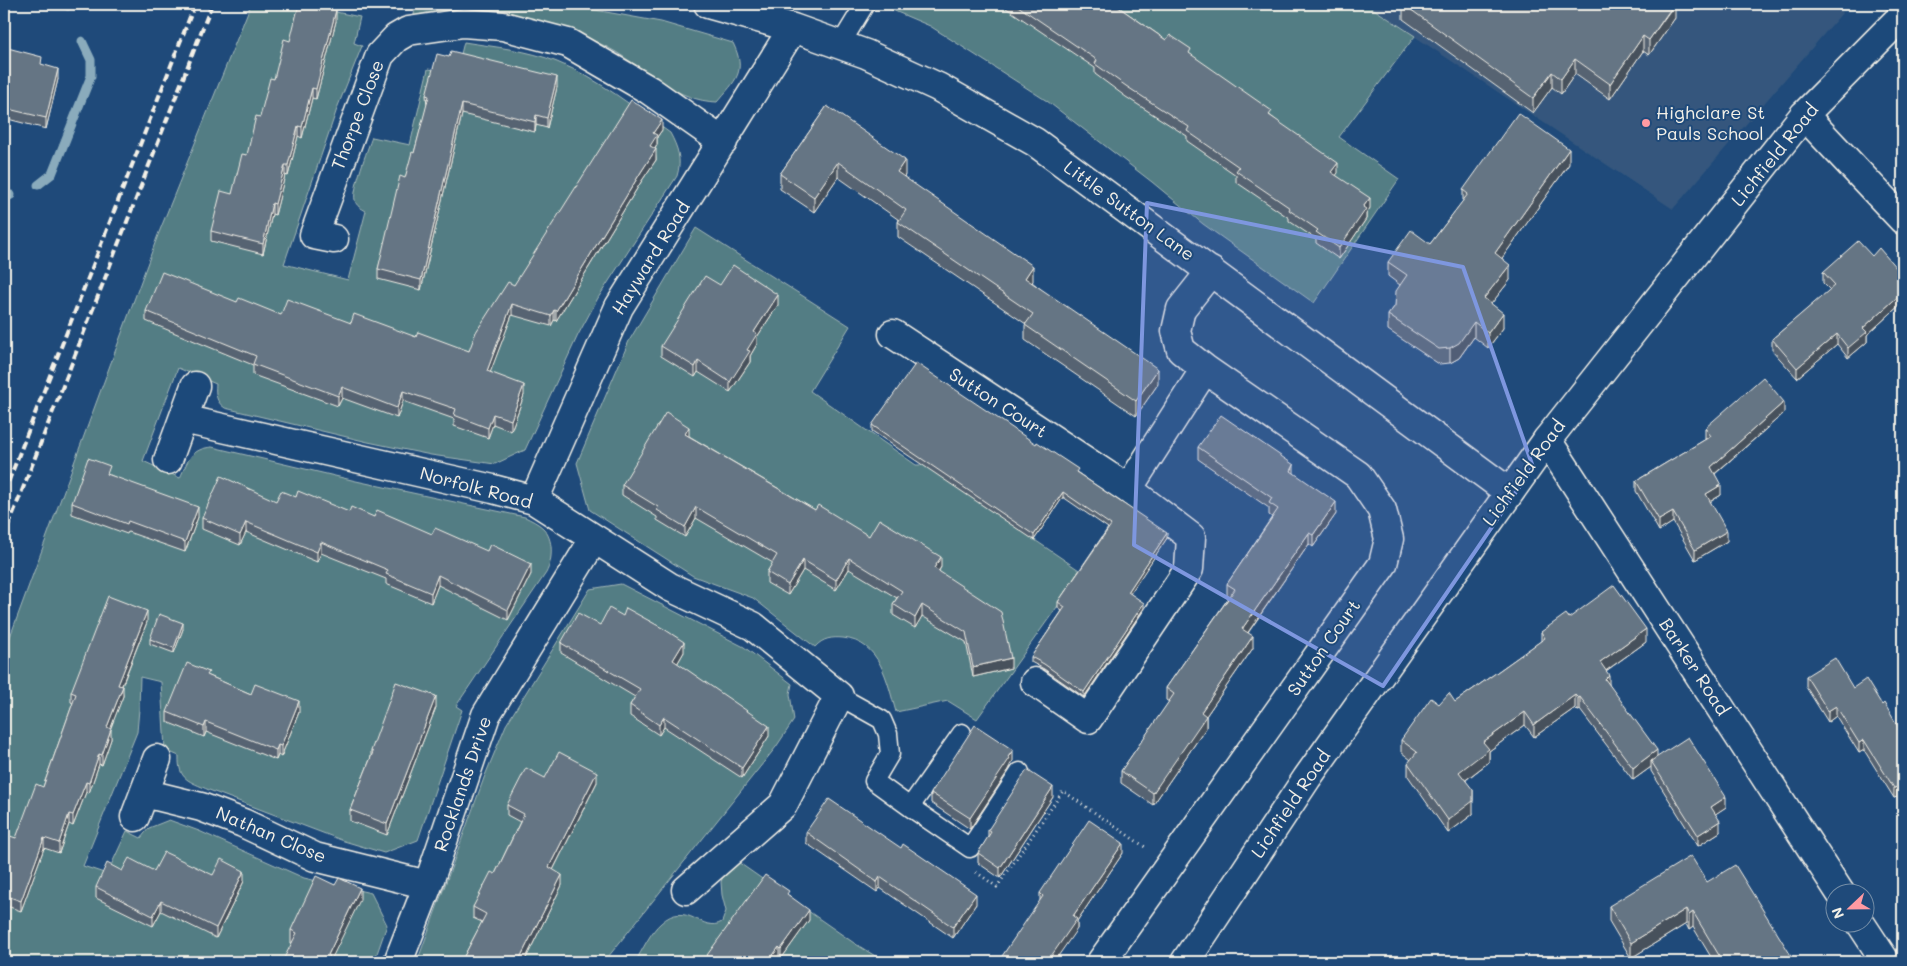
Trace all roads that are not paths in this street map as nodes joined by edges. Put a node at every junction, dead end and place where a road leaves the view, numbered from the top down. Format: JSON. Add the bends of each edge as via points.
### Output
{"nodes":[{"id":1,"x":708,"y":4,"type":"edge"},
{"id":2,"x":865,"y":4,"type":"edge"},
{"id":3,"x":1903,"y":14,"type":"edge"},
{"id":4,"x":794,"y":28,"type":"junction"},
{"id":5,"x":840,"y":45,"type":"junction"},
{"id":6,"x":1804,"y":115,"type":"junction"},
{"id":7,"x":724,"y":142,"type":"junction"},
{"id":8,"x":1903,"y":220,"type":"edge"},
{"id":9,"x":334,"y":239,"type":"dead end"},
{"id":10,"x":1210,"y":271,"type":"junction"},
{"id":11,"x":894,"y":334,"type":"dead end"},
{"id":12,"x":1205,"y":369,"type":"junction"},
{"id":13,"x":196,"y":386,"type":"dead end"},
{"id":14,"x":182,"y":419,"type":"junction"},
{"id":15,"x":1547,"y":440,"type":"junction"},
{"id":16,"x":168,"y":460,"type":"dead end"},
{"id":17,"x":1128,"y":489,"type":"junction"},
{"id":18,"x":1509,"y":492,"type":"junction"},
{"id":19,"x":534,"y":500,"type":"junction"},
{"id":20,"x":594,"y":539,"type":"junction"},
{"id":21,"x":1035,"y":682,"type":"dead end"},
{"id":22,"x":838,"y":696,"type":"junction"},
{"id":23,"x":962,"y":733,"type":"dead end"},
{"id":24,"x":157,"y":759,"type":"dead end"},
{"id":25,"x":1020,"y":772,"type":"dead end"},
{"id":26,"x":910,"y":808,"type":"junction"},
{"id":27,"x":428,"y":884,"type":"junction"},
{"id":28,"x":1836,"y":884,"type":"edge"},
{"id":29,"x":686,"y":890,"type":"dead end"},
{"id":30,"x":1868,"y":934,"type":"edge"},
{"id":31,"x":398,"y":962,"type":"edge"},
{"id":32,"x":1101,"y":962,"type":"edge"},
{"id":33,"x":1185,"y":962,"type":"edge"},
{"id":34,"x":1886,"y":962,"type":"edge"}],
"edges":[{"from":1,"to":4,"type":"street","name":"Little Sutton Lane"},
{"from":2,"to":5,"type":"lane"},
{"from":3,"to":6,"type":"street","name":"Lichfield Road"},
{"from":4,"to":5,"type":"street","name":"Little Sutton Lane"},
{"from":4,"to":7,"type":"street","name":"Hayward Road"},
{"from":5,"to":10,"type":"street","name":"Little Sutton Lane","via":[[938,87],[1035,142]]},
{"from":6,"to":8,"type":"street"},
{"from":6,"to":15,"type":"street","name":"Lichfield Road"},
{"from":7,"to":9,"type":"street","name":"Thorpe Close","via":[[649,90],[568,43],[503,26],[463,23],[408,30],[380,55],[314,235]]},
{"from":7,"to":19,"type":"street","name":"Hayward Road","via":[[619,307]]},
{"from":10,"to":12,"type":"street","name":"Sutton Court","via":[[1181,309],[1176,331],[1181,350]]},
{"from":10,"to":18,"type":"street","name":"Little Sutton Lane"},
{"from":11,"to":17,"type":"street","name":"Sutton Court"},
{"from":12,"to":17,"type":"street"},
{"from":12,"to":32,"type":"street","name":"Sutton Court","via":[[1358,475],[1382,510],[1389,539],[1383,564]]},
{"from":13,"to":14,"type":"street"},
{"from":14,"to":16,"type":"street"},
{"from":14,"to":19,"type":"street","name":"Norfolk Road"},
{"from":15,"to":18,"type":"street","name":"Lichfield Road"},
{"from":15,"to":28,"type":"street","name":"Barker Road"},
{"from":17,"to":21,"type":"street","name":"Sutton Court","via":[[1191,537],[1189,569],[1088,719]]},
{"from":18,"to":33,"type":"street","name":"Lichfield Road","via":[[1312,770]]},
{"from":19,"to":20,"type":"street","name":"Norfolk Road"},
{"from":20,"to":22,"type":"street","name":"Norfolk Road","via":[[670,588],[753,626]]},
{"from":20,"to":27,"type":"street","name":"Rocklands Drive","via":[[486,715]]},
{"from":22,"to":26,"type":"lane","via":[[882,720],[888,734],[890,754],[874,781]]},
{"from":22,"to":29,"type":"street","via":[[783,805]]},
{"from":23,"to":26,"type":"lane"},
{"from":24,"to":27,"type":"street","name":"Nathan Close","via":[[139,805],[201,807],[315,857]]},
{"from":25,"to":26,"type":"lane","via":[[970,848]]},
{"from":27,"to":31,"type":"street","name":"Rocklands Drive"},
{"from":30,"to":34,"type":"street"}]}
